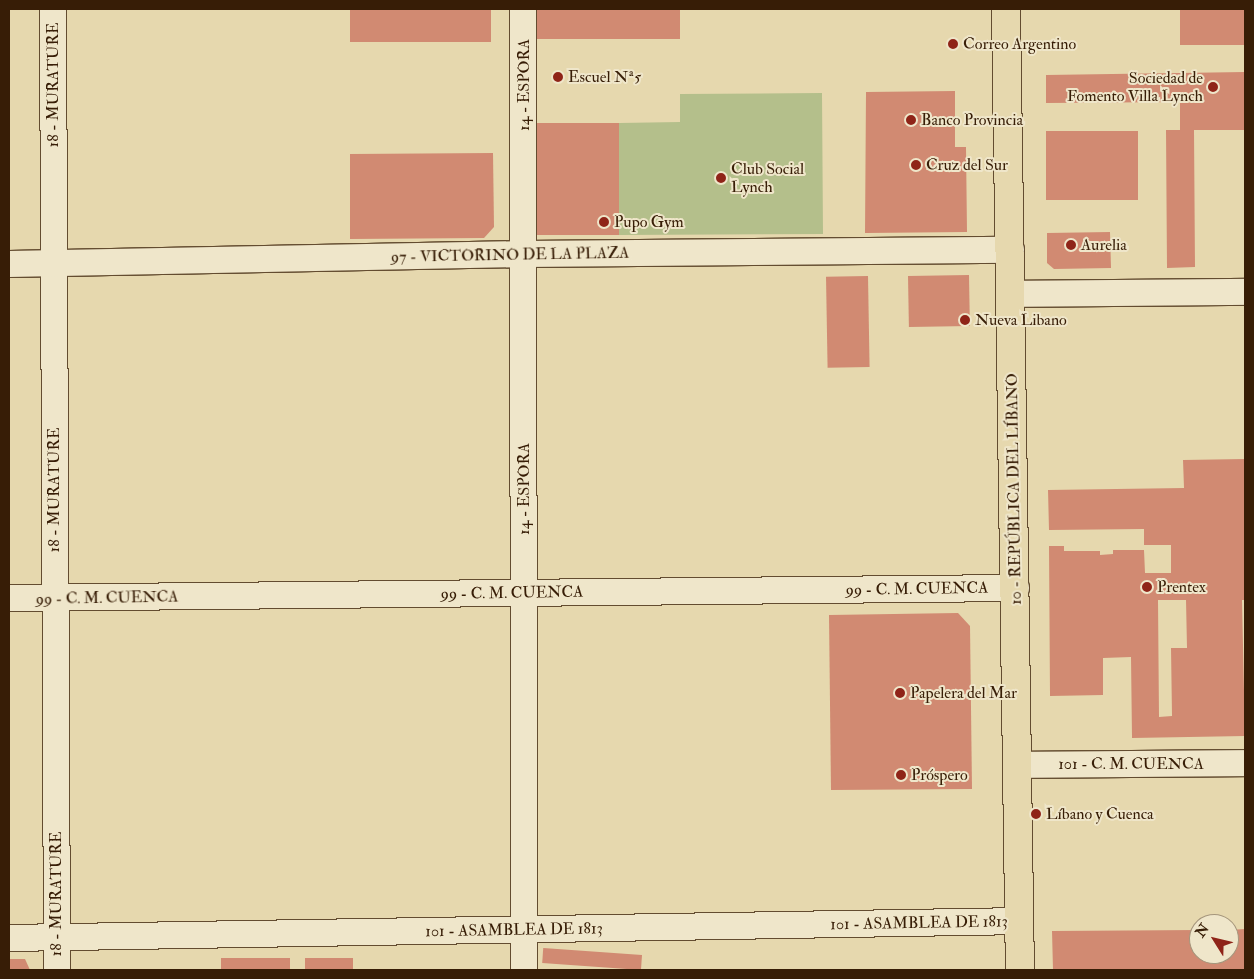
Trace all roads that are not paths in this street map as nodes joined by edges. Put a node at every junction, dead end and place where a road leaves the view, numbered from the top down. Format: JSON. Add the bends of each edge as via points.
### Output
{"nodes":[{"id":1,"x":53,"y":9,"type":"edge"},
{"id":2,"x":523,"y":9,"type":"edge"},
{"id":3,"x":1006,"y":9,"type":"edge"},
{"id":4,"x":1011,"y":250,"type":"junction"},
{"id":5,"x":524,"y":254,"type":"junction"},
{"id":6,"x":52,"y":263,"type":"junction"},
{"id":7,"x":9,"y":264,"type":"edge"},
{"id":8,"x":1245,"y":292,"type":"edge"},
{"id":9,"x":1011,"y":294,"type":"junction"},
{"id":10,"x":1016,"y":588,"type":"junction"},
{"id":11,"x":523,"y":593,"type":"junction"},
{"id":12,"x":9,"y":598,"type":"edge"},
{"id":13,"x":54,"y":598,"type":"junction"},
{"id":14,"x":1245,"y":763,"type":"edge"},
{"id":15,"x":1017,"y":765,"type":"junction"},
{"id":16,"x":1019,"y":921,"type":"junction"},
{"id":17,"x":523,"y":930,"type":"junction"},
{"id":18,"x":9,"y":938,"type":"edge"},
{"id":19,"x":57,"y":938,"type":"junction"},
{"id":20,"x":56,"y":970,"type":"edge"},
{"id":21,"x":524,"y":970,"type":"edge"},
{"id":22,"x":1020,"y":970,"type":"edge"}],
"edges":[{"from":1,"to":6,"type":"street","name":"18 - MURATURE"},
{"from":2,"to":5,"type":"street","name":"14 - ESPORA"},
{"from":3,"to":4,"type":"main road","name":"10 - REPÚBLICA DEL LÍBANO"},
{"from":4,"to":5,"type":"street","name":"97 - VICTORINO DE LA PLAZA"},
{"from":4,"to":9,"type":"main road","name":"10 - REPÚBLICA DEL LÍBANO"},
{"from":5,"to":6,"type":"street","name":"97 - VICTORINO DE LA PLAZA"},
{"from":5,"to":11,"type":"street","name":"14 - ESPORA"},
{"from":6,"to":7,"type":"street","name":"97 - VICTORINO DE LA PLAZA"},
{"from":6,"to":13,"type":"street","name":"18 - MURATURE"},
{"from":8,"to":9,"type":"street"},
{"from":9,"to":10,"type":"main road","name":"10 - REPÚBLICA DEL LÍBANO"},
{"from":10,"to":11,"type":"street","name":"99 - C. M. CUENCA"},
{"from":10,"to":15,"type":"main road","name":"10 - REPÚBLICA DEL LÍBANO"},
{"from":11,"to":13,"type":"street","name":"99 - C. M. CUENCA"},
{"from":11,"to":17,"type":"street","name":"14 - ESPORA"},
{"from":12,"to":13,"type":"street","name":"99 - C. M. CUENCA"},
{"from":13,"to":19,"type":"street","name":"18 - MURATURE"},
{"from":14,"to":15,"type":"street","name":"101 - C. M. CUENCA"},
{"from":15,"to":16,"type":"main road","name":"10 - REPÚBLICA DEL LÍBANO"},
{"from":16,"to":17,"type":"street","name":"101 - ASAMBLEA DE 1813"},
{"from":16,"to":22,"type":"main road","name":"10 - REPÚBLICA DEL LÍBANO"},
{"from":17,"to":19,"type":"street","name":"101 - ASAMBLEA DE 1813"},
{"from":17,"to":21,"type":"street","name":"14 - ESPORA"},
{"from":18,"to":19,"type":"street","name":"101 - ASAMBLEA DE 1813"},
{"from":19,"to":20,"type":"street","name":"18 - MURATURE"}]}
